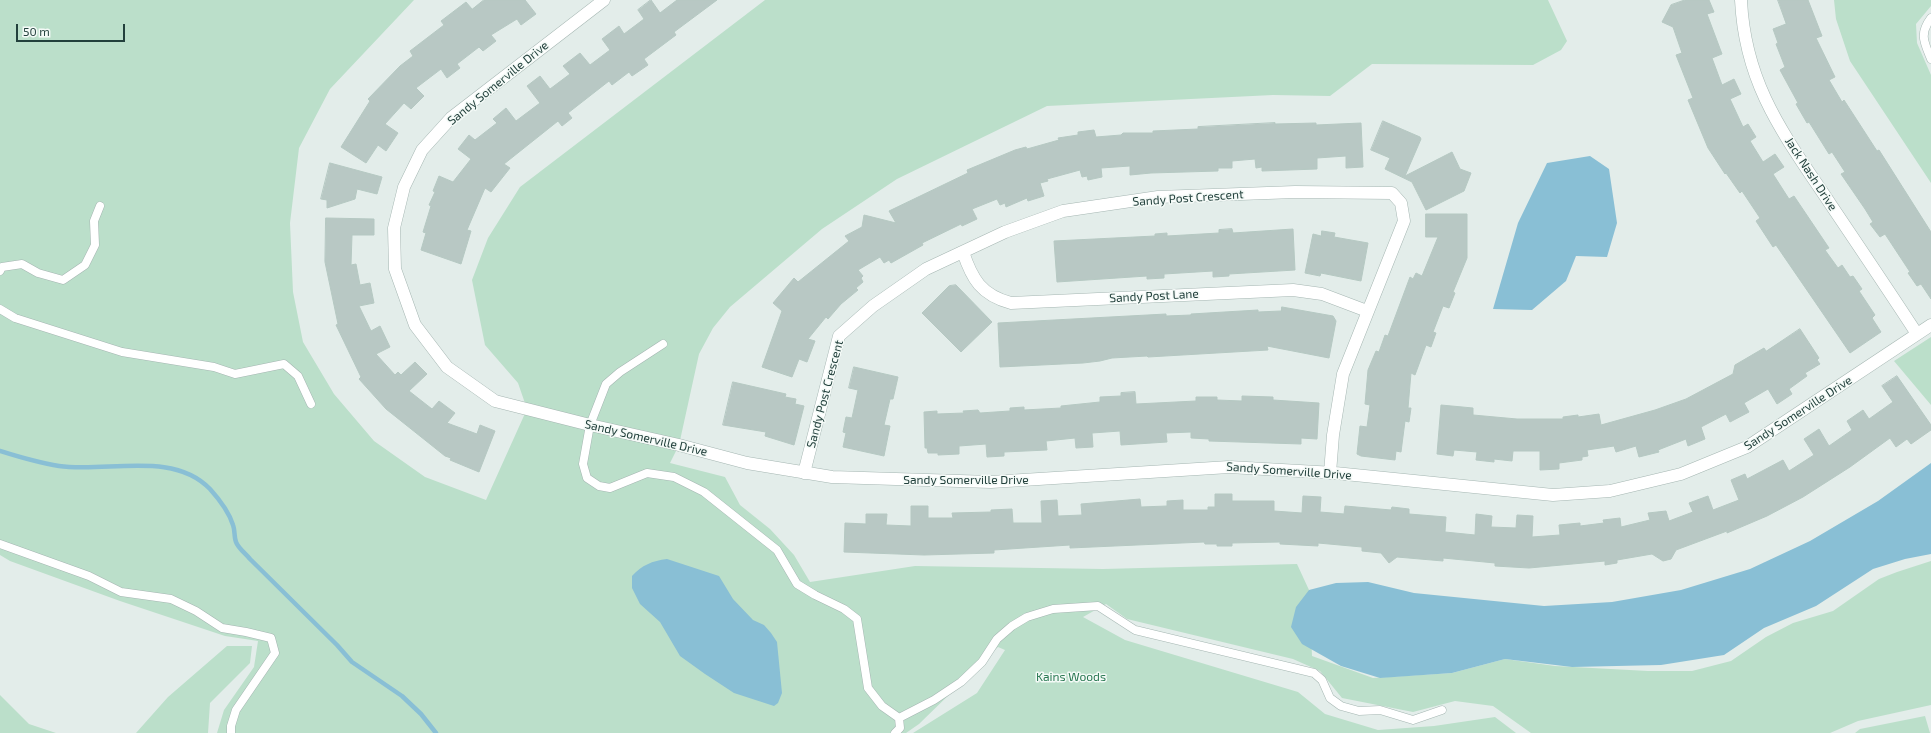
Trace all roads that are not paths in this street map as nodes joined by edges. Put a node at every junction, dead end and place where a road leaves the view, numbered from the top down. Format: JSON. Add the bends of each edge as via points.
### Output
{"nodes":[{"id":1,"x":604,"y":0,"type":"edge"},
{"id":2,"x":1740,"y":0,"type":"edge"},
{"id":3,"x":1931,"y":18,"type":"edge"},
{"id":4,"x":1931,"y":59,"type":"edge"},
{"id":5,"x":100,"y":206,"type":"dead end"},
{"id":6,"x":963,"y":252,"type":"junction"},
{"id":7,"x":0,"y":271,"type":"edge"},
{"id":8,"x":0,"y":309,"type":"edge"},
{"id":9,"x":1367,"y":312,"type":"junction"},
{"id":10,"x":1931,"y":325,"type":"edge"},
{"id":11,"x":1918,"y":334,"type":"junction"},
{"id":12,"x":663,"y":344,"type":"dead end"},
{"id":13,"x":311,"y":404,"type":"dead end"},
{"id":14,"x":590,"y":425,"type":"junction"},
{"id":15,"x":804,"y":472,"type":"junction"},
{"id":16,"x":1330,"y":473,"type":"junction"},
{"id":17,"x":0,"y":544,"type":"edge"},
{"id":18,"x":1442,"y":710,"type":"dead end"},
{"id":19,"x":899,"y":718,"type":"junction"},
{"id":20,"x":231,"y":733,"type":"edge"},
{"id":21,"x":895,"y":733,"type":"edge"}],
"edges":[{"from":1,"to":14,"type":"street","name":"Sandy Somerville Drive","via":[[452,118],[422,150],[404,187],[394,228],[395,269],[415,325],[447,367],[495,401]]},
{"from":2,"to":11,"type":"street","name":"Jack Nash Drive","via":[[1743,33],[1749,58],[1769,108]]},
{"from":3,"to":4,"type":"lane","via":[[1925,26],[1923,40]]},
{"from":5,"to":7,"type":"lane","via":[[94,221],[95,245],[84,265],[63,280],[38,273],[22,264],[2,268]]},
{"from":6,"to":9,"type":"street","name":"Sandy Post Lane","via":[[967,265],[982,289],[992,296],[1011,302],[1293,290],[1322,294]]},
{"from":6,"to":9,"type":"street","name":"Sandy Post Crescent","via":[[1005,232],[1063,211],[1144,199],[1296,192],[1392,193],[1401,203],[1404,221]]},
{"from":6,"to":15,"type":"street","name":"Sandy Post Crescent","via":[[926,269],[873,306],[839,336]]},
{"from":8,"to":13,"type":"lane","via":[[15,318],[122,352],[214,367],[234,374],[284,364],[298,376]]},
{"from":9,"to":16,"type":"street","name":"Sandy Post Crescent","via":[[1344,374],[1333,435]]},
{"from":10,"to":11,"type":"street","name":"Sandy Somerville Drive"},
{"from":11,"to":16,"type":"street","name":"Sandy Somerville Drive","via":[[1747,447],[1667,478],[1610,491],[1553,495]]},
{"from":12,"to":14,"type":"lane","via":[[606,384]]},
{"from":14,"to":15,"type":"street","name":"Sandy Somerville Drive","via":[[747,463]]},
{"from":14,"to":19,"type":"lane","via":[[583,464],[587,478],[599,486],[610,488],[647,473],[674,477],[704,492],[777,550],[797,584],[844,609],[857,619],[868,688],[882,706]]},
{"from":15,"to":16,"type":"street","name":"Sandy Somerville Drive","via":[[832,477],[991,482],[1229,467]]},
{"from":17,"to":20,"type":"lane","via":[[76,571],[121,592],[171,599],[222,628],[271,638],[275,653],[236,710]]},
{"from":18,"to":19,"type":"lane","via":[[1413,720],[1380,710],[1359,711],[1341,706],[1330,698],[1322,680],[1314,673],[1135,630],[1098,606],[1053,609],[1027,617],[997,639],[982,662],[961,682],[934,700]]},
{"from":19,"to":21,"type":"lane","via":[[900,728]]}]}
